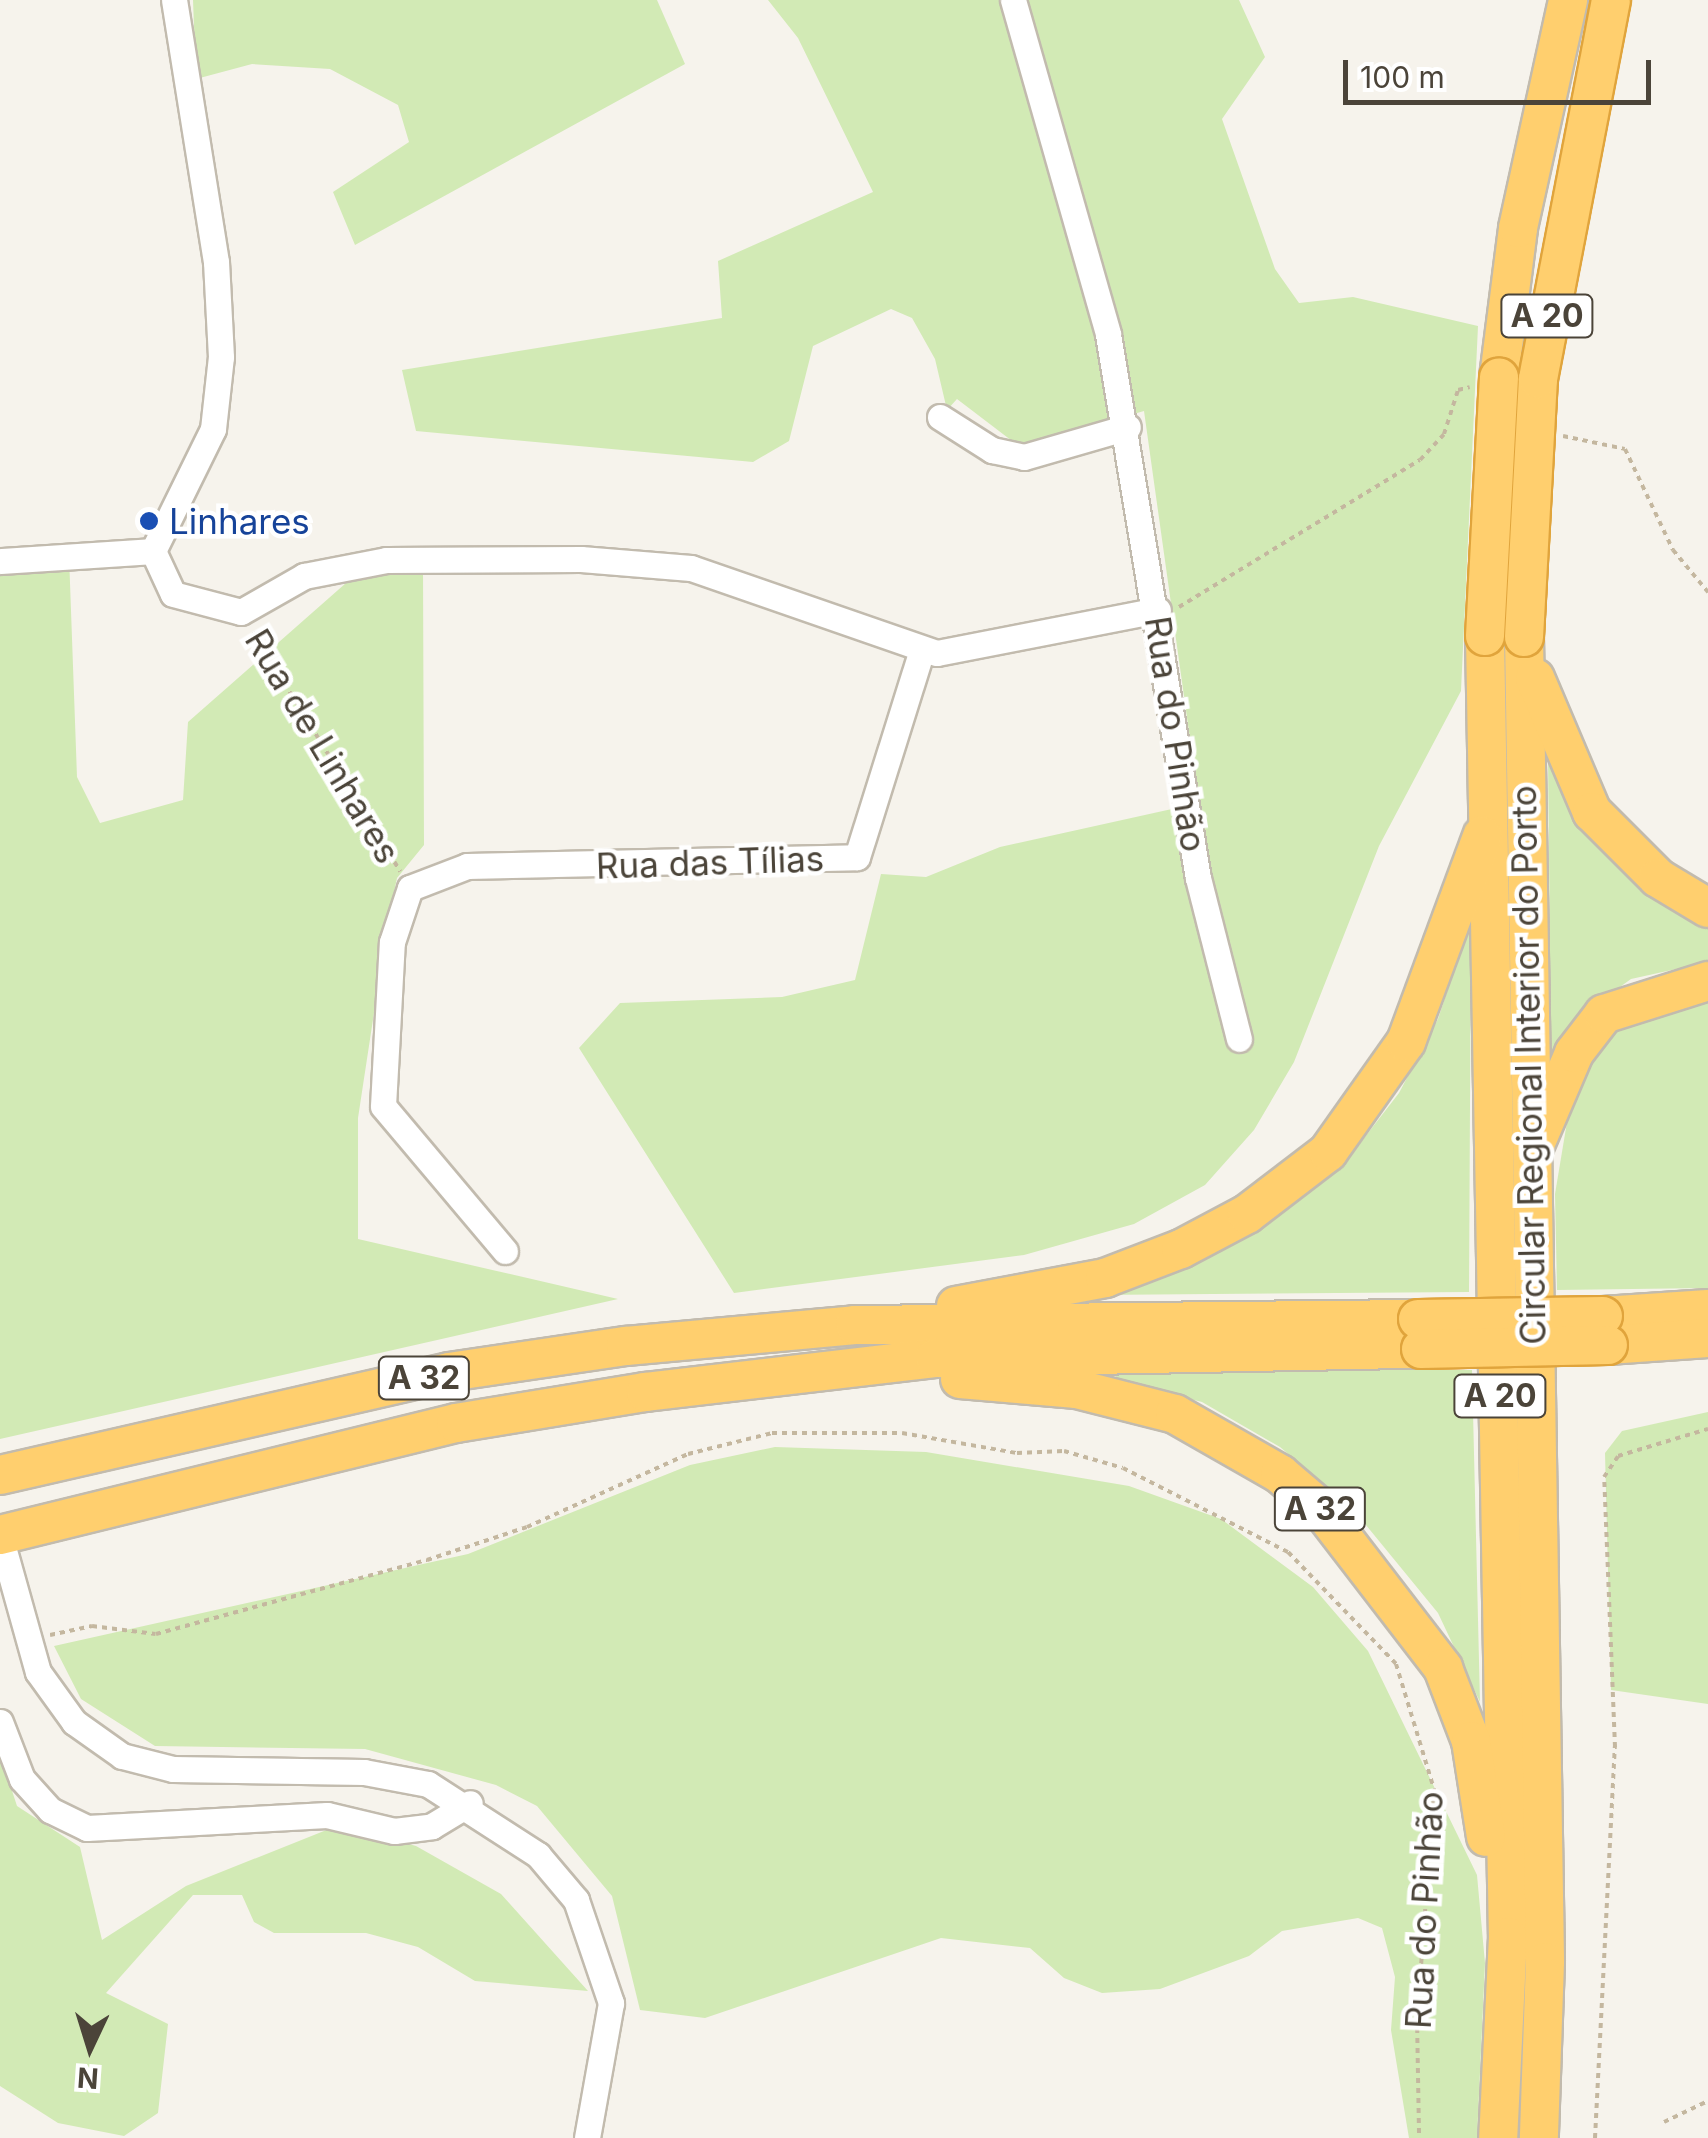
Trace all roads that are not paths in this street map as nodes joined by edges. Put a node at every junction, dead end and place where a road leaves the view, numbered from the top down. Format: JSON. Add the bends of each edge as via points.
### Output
{"nodes":[{"id":1,"x":174,"y":0,"type":"edge"},
{"id":2,"x":1013,"y":0,"type":"edge"},
{"id":3,"x":1568,"y":0,"type":"edge"},
{"id":4,"x":1611,"y":0,"type":"edge"},
{"id":5,"x":940,"y":417,"type":"dead end"},
{"id":6,"x":1128,"y":426,"type":"junction"},
{"id":7,"x":153,"y":550,"type":"junction"},
{"id":8,"x":0,"y":562,"type":"edge"},
{"id":9,"x":1158,"y":610,"type":"junction"},
{"id":10,"x":1524,"y":637,"type":"junction"},
{"id":11,"x":922,"y":650,"type":"junction"},
{"id":12,"x":1488,"y":819,"type":"junction"},
{"id":13,"x":410,"y":888,"type":"joint"},
{"id":14,"x":1708,"y":908,"type":"edge"},
{"id":15,"x":1708,"y":981,"type":"edge"},
{"id":16,"x":1239,"y":1038,"type":"dead end"},
{"id":17,"x":1530,"y":1158,"type":"junction"},
{"id":18,"x":505,"y":1251,"type":"dead end"},
{"id":19,"x":1708,"y":1309,"type":"edge"},
{"id":20,"x":854,"y":1325,"type":"junction"},
{"id":21,"x":1606,"y":1330,"type":"junction"},
{"id":22,"x":1420,"y":1334,"type":"junction"},
{"id":23,"x":1708,"y":1338,"type":"edge"},
{"id":24,"x":838,"y":1370,"type":"junction"},
{"id":25,"x":0,"y":1475,"type":"edge"},
{"id":26,"x":0,"y":1536,"type":"edge"},
{"id":27,"x":0,"y":1722,"type":"edge"},
{"id":28,"x":470,"y":1803,"type":"junction"},
{"id":29,"x":1502,"y":1973,"type":"junction"},
{"id":30,"x":587,"y":2138,"type":"edge"},
{"id":31,"x":1498,"y":2138,"type":"edge"},
{"id":32,"x":1539,"y":2138,"type":"edge"}],
"edges":[{"from":1,"to":7,"type":"street","via":[[216,262],[221,357],[213,430]]},
{"from":2,"to":6,"type":"street","name":"Rua do Pinhão"},
{"from":3,"to":12,"type":"highway","name":"Circular Regional Interior do Porto","number":"A 20","bridge":true,"via":[[1516,247],[1488,504]]},
{"from":4,"to":10,"type":"highway","name":"Circular Regional Interior do Porto","number":"A 20","bridge":true,"via":[[1538,379]]},
{"from":5,"to":6,"type":"street","via":[[992,450],[1024,457]]},
{"from":6,"to":9,"type":"street","name":"Rua do Pinhão"},
{"from":7,"to":8,"type":"street"},
{"from":7,"to":11,"type":"street","via":[[173,594],[241,612],[304,576],[386,560],[581,559],[691,568]]},
{"from":9,"to":11,"type":"street"},
{"from":9,"to":16,"type":"street","name":"Rua do Pinhão","via":[[1198,878]]},
{"from":10,"to":14,"type":"highway","via":[[1545,716],[1592,812],[1658,878]]},
{"from":10,"to":17,"type":"highway","name":"Circular Regional Interior do Porto","number":"A 20"},
{"from":11,"to":13,"type":"street","name":"Rua das Tílias","via":[[857,857],[468,866]]},
{"from":12,"to":20,"type":"highway","number":"A 32","via":[[1406,1042],[1328,1152],[1248,1214],[1106,1278]]},
{"from":12,"to":29,"type":"highway","name":"Circular Regional Interior do Porto","number":"A 20"},
{"from":13,"to":18,"type":"street","name":"Rua de Linhares","via":[[392,942],[379,1089]]},
{"from":15,"to":17,"type":"highway","via":[[1604,1014],[1574,1053]]},
{"from":17,"to":32,"type":"highway","name":"Circular Regional Interior do Porto","number":"A 20","via":[[1545,1962]]},
{"from":19,"to":21,"type":"highway","number":"A 32"},
{"from":20,"to":22,"type":"highway","number":"A 32"},
{"from":20,"to":25,"type":"highway","number":"A 32","via":[[449,1372]]},
{"from":21,"to":22,"type":"highway","number":"A 32","bridge":true},
{"from":21,"to":23,"type":"highway","number":"A 32"},
{"from":22,"to":24,"type":"highway","number":"A 32","via":[[935,1358]]},
{"from":24,"to":26,"type":"highway","number":"A 32","via":[[456,1422]]},
{"from":24,"to":29,"type":"highway","number":"A 32","via":[[1126,1398],[1230,1441],[1320,1508],[1415,1623],[1459,1701]]},
{"from":26,"to":28,"type":"street","via":[[26,1635],[74,1722],[122,1756],[173,1768],[364,1772]]},
{"from":27,"to":28,"type":"street","via":[[22,1778],[50,1810],[87,1828],[327,1814],[394,1830],[432,1826]]},
{"from":28,"to":30,"type":"street","via":[[538,1855],[598,1945],[610,2002]]},
{"from":29,"to":31,"type":"highway","name":"Circular Regional Interior do Porto","number":"A 20"}]}
